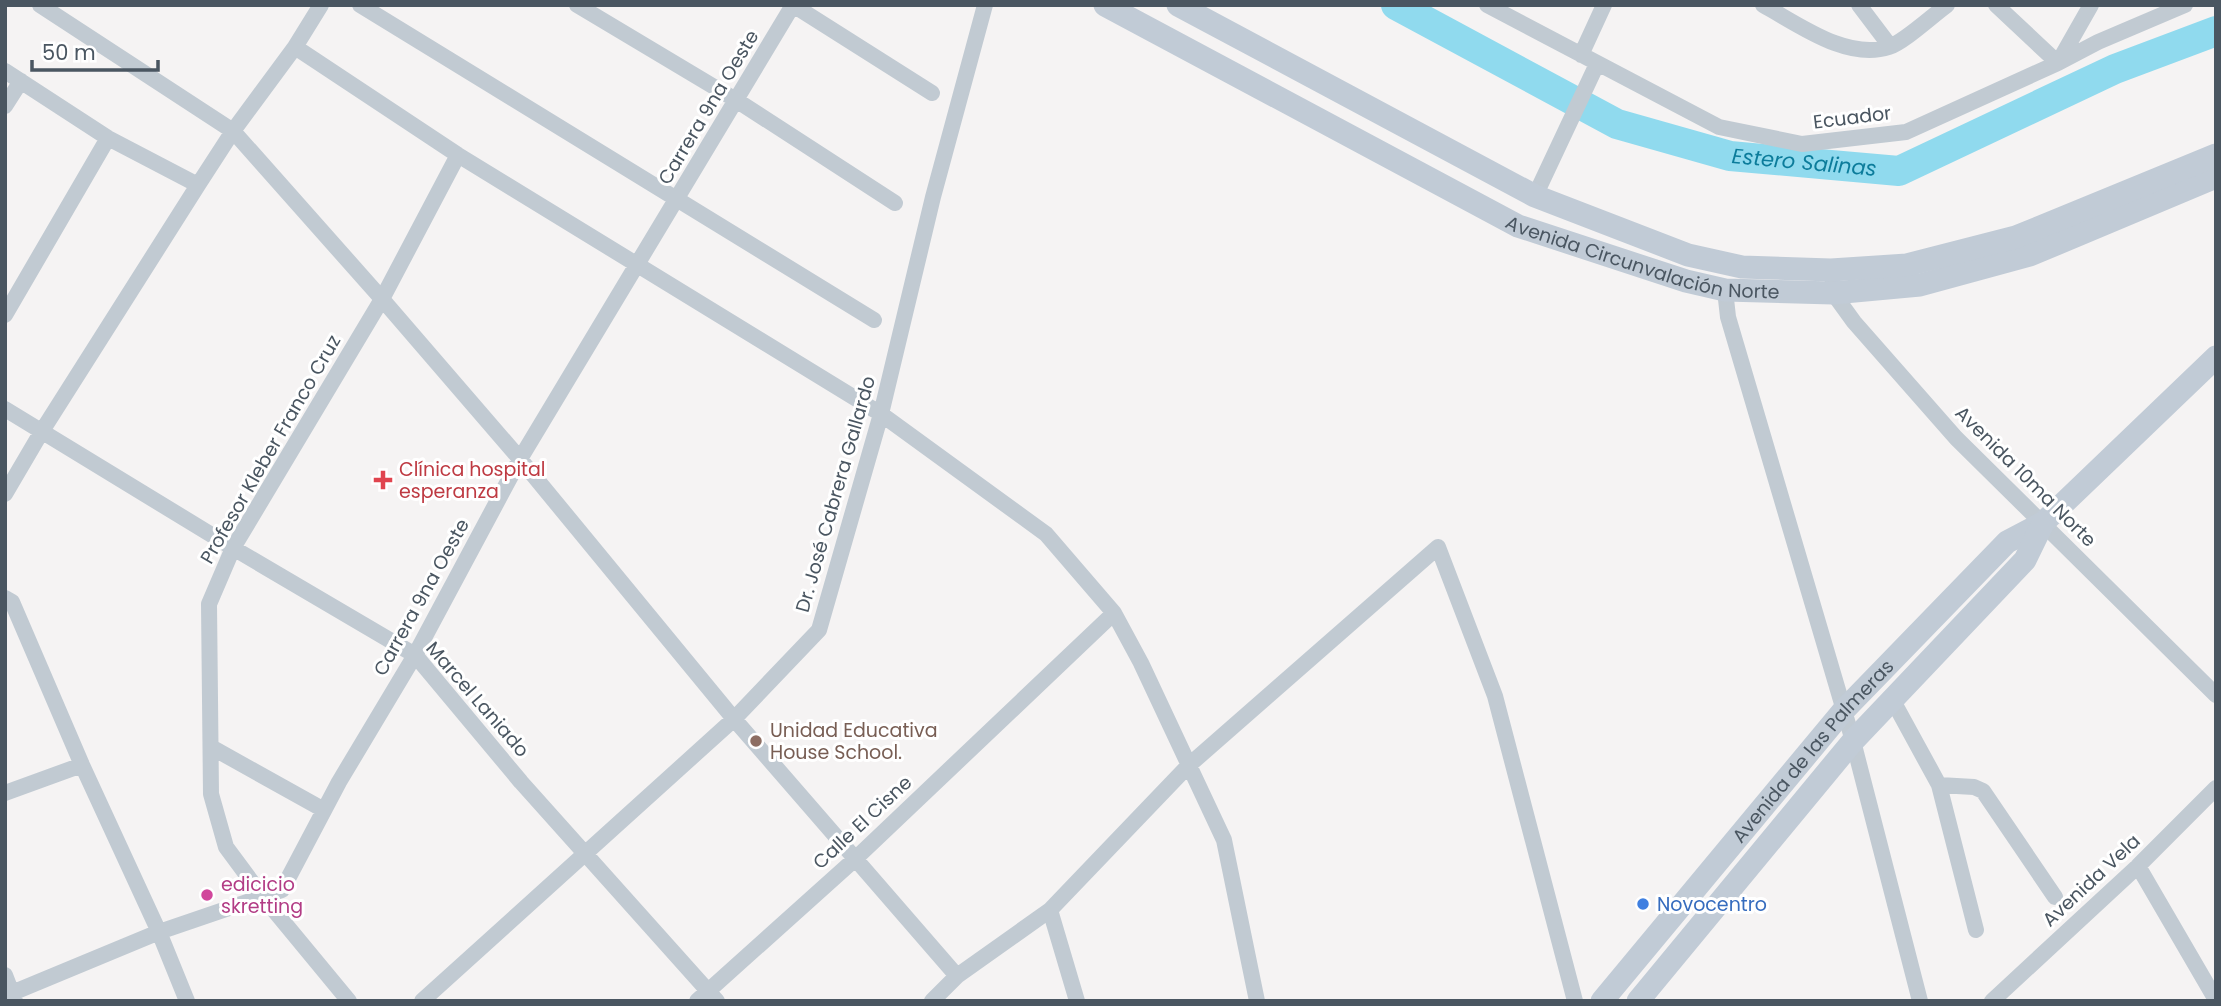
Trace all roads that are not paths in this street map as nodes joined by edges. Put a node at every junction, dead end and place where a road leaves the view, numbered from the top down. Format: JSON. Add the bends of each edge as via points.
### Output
{"nodes":[{"id":1,"x":321,"y":5,"type":"edge"},
{"id":2,"x":360,"y":5,"type":"edge"},
{"id":3,"x":577,"y":5,"type":"edge"},
{"id":4,"x":793,"y":5,"type":"edge"},
{"id":5,"x":985,"y":5,"type":"edge"},
{"id":6,"x":1105,"y":5,"type":"edge"},
{"id":7,"x":1178,"y":5,"type":"edge"},
{"id":8,"x":1487,"y":5,"type":"edge"},
{"id":9,"x":1604,"y":5,"type":"edge"},
{"id":10,"x":1763,"y":5,"type":"edge"},
{"id":11,"x":1859,"y":5,"type":"edge"},
{"id":12,"x":1947,"y":5,"type":"edge"},
{"id":13,"x":1996,"y":5,"type":"edge"},
{"id":14,"x":2091,"y":5,"type":"edge"},
{"id":15,"x":2185,"y":5,"type":"edge"},
{"id":16,"x":49,"y":7,"type":"edge"},
{"id":17,"x":1890,"y":46,"type":"junction"},
{"id":18,"x":295,"y":47,"type":"junction"},
{"id":19,"x":1581,"y":55,"type":"junction"},
{"id":20,"x":2058,"y":63,"type":"junction"},
{"id":21,"x":5,"y":71,"type":"edge"},
{"id":22,"x":1594,"y":71,"type":"junction"},
{"id":23,"x":21,"y":81,"type":"junction"},
{"id":24,"x":932,"y":93,"type":"dead end"},
{"id":25,"x":737,"y":100,"type":"junction"},
{"id":26,"x":5,"y":106,"type":"edge"},
{"id":27,"x":233,"y":131,"type":"junction"},
{"id":28,"x":108,"y":138,"type":"junction"},
{"id":29,"x":458,"y":155,"type":"junction"},
{"id":30,"x":2216,"y":155,"type":"edge"},
{"id":31,"x":2216,"y":177,"type":"edge"},
{"id":32,"x":198,"y":185,"type":"junction"},
{"id":33,"x":1535,"y":196,"type":"junction"},
{"id":34,"x":677,"y":199,"type":"junction"},
{"id":35,"x":895,"y":203,"type":"dead end"},
{"id":36,"x":2118,"y":207,"type":"junction"},
{"id":37,"x":637,"y":266,"type":"junction"},
{"id":38,"x":1832,"y":282,"type":"junction"},
{"id":39,"x":1725,"y":290,"type":"junction"},
{"id":40,"x":382,"y":299,"type":"junction"},
{"id":41,"x":5,"y":315,"type":"edge"},
{"id":42,"x":874,"y":320,"type":"dead end"},
{"id":43,"x":2216,"y":357,"type":"edge"},
{"id":44,"x":5,"y":409,"type":"edge"},
{"id":45,"x":881,"y":414,"type":"junction"},
{"id":46,"x":42,"y":431,"type":"junction"},
{"id":47,"x":520,"y":459,"type":"junction"},
{"id":48,"x":5,"y":494,"type":"edge"},
{"id":49,"x":2043,"y":523,"type":"junction"},
{"id":50,"x":233,"y":548,"type":"junction"},
{"id":51,"x":5,"y":598,"type":"edge"},
{"id":52,"x":1114,"y":613,"type":"junction"},
{"id":53,"x":415,"y":655,"type":"junction"},
{"id":54,"x":2216,"y":695,"type":"edge"},
{"id":55,"x":1892,"y":699,"type":"junction"},
{"id":56,"x":1843,"y":711,"type":"junction"},
{"id":57,"x":734,"y":719,"type":"junction"},
{"id":58,"x":1853,"y":741,"type":"junction"},
{"id":59,"x":211,"y":747,"type":"junction"},
{"id":60,"x":82,"y":765,"type":"junction"},
{"id":61,"x":1188,"y":766,"type":"junction"},
{"id":62,"x":1939,"y":785,"type":"junction"},
{"id":63,"x":2216,"y":788,"type":"edge"},
{"id":64,"x":5,"y":793,"type":"edge"},
{"id":65,"x":324,"y":810,"type":"junction"},
{"id":66,"x":585,"y":854,"type":"junction"},
{"id":67,"x":854,"y":860,"type":"junction"},
{"id":68,"x":2138,"y":866,"type":"junction"},
{"id":69,"x":263,"y":897,"type":"junction"},
{"id":70,"x":2055,"y":897,"type":"dead end"},
{"id":71,"x":1050,"y":910,"type":"junction"},
{"id":72,"x":1976,"y":930,"type":"dead end"},
{"id":73,"x":159,"y":932,"type":"junction"},
{"id":74,"x":5,"y":975,"type":"edge"},
{"id":75,"x":957,"y":976,"type":"junction"},
{"id":76,"x":13,"y":997,"type":"edge"},
{"id":77,"x":707,"y":997,"type":"edge"},
{"id":78,"x":2216,"y":1000,"type":"edge"},
{"id":79,"x":187,"y":1001,"type":"edge"},
{"id":80,"x":349,"y":1001,"type":"edge"},
{"id":81,"x":422,"y":1001,"type":"edge"},
{"id":82,"x":932,"y":1001,"type":"edge"},
{"id":83,"x":1077,"y":1001,"type":"edge"},
{"id":84,"x":1257,"y":1001,"type":"edge"},
{"id":85,"x":1574,"y":1001,"type":"edge"},
{"id":86,"x":1602,"y":1001,"type":"edge"},
{"id":87,"x":1638,"y":1001,"type":"edge"},
{"id":88,"x":1920,"y":1001,"type":"edge"},
{"id":89,"x":1992,"y":1001,"type":"edge"}],
"edges":[{"from":1,"to":18,"type":"street"},
{"from":2,"to":34,"type":"street"},
{"from":3,"to":25,"type":"street"},
{"from":4,"to":24,"type":"street"},
{"from":4,"to":25,"type":"street","name":"Carrera 9na Oeste"},
{"from":5,"to":45,"type":"street","name":"Dr. José Cabrera Gallardo"},
{"from":6,"to":39,"type":"main road","name":"Avenida Circunvalación Norte","via":[[1518,226]]},
{"from":7,"to":33,"type":"main road","name":"Avenida Circunvalación Norte"},
{"from":8,"to":19,"type":"street","name":"Ecuador"},
{"from":9,"to":19,"type":"street"},
{"from":10,"to":17,"type":"street","via":[[1841,46],[1865,51]]},
{"from":11,"to":17,"type":"street"},
{"from":12,"to":17,"type":"street"},
{"from":13,"to":20,"type":"street"},
{"from":14,"to":20,"type":"street"},
{"from":15,"to":20,"type":"street","name":"Ecuador"},
{"from":16,"to":27,"type":"street"},
{"from":18,"to":27,"type":"street"},
{"from":18,"to":29,"type":"street"},
{"from":19,"to":22,"type":"street","name":"Ecuador"},
{"from":20,"to":22,"type":"street","name":"Ecuador","via":[[1906,132],[1802,144],[1719,127]]},
{"from":21,"to":23,"type":"street"},
{"from":22,"to":33,"type":"street"},
{"from":23,"to":26,"type":"street"},
{"from":23,"to":28,"type":"street"},
{"from":25,"to":34,"type":"street","name":"Carrera 9na Oeste"},
{"from":25,"to":35,"type":"street"},
{"from":27,"to":32,"type":"street"},
{"from":27,"to":40,"type":"street"},
{"from":28,"to":32,"type":"street"},
{"from":28,"to":41,"type":"street"},
{"from":29,"to":37,"type":"street"},
{"from":29,"to":40,"type":"street","name":"Profesor Kleber Franco Cruz"},
{"from":30,"to":36,"type":"main road","name":"Avenida Circunvalación Norte"},
{"from":31,"to":36,"type":"main road","name":"Avenida Circunvalación Norte"},
{"from":32,"to":46,"type":"street"},
{"from":33,"to":38,"type":"main road","name":"Avenida Circunvalación Norte","via":[[1688,255]]},
{"from":34,"to":37,"type":"street","name":"Carrera 9na Oeste"},
{"from":34,"to":42,"type":"street"},
{"from":36,"to":38,"type":"main road","name":"Avenida Circunvalación Norte","via":[[2030,255],[1932,281]]},
{"from":37,"to":45,"type":"street"},
{"from":37,"to":47,"type":"street","name":"Carrera 9na Oeste"},
{"from":38,"to":39,"type":"main road","name":"Avenida Circunvalación Norte"},
{"from":38,"to":49,"type":"street","name":"Avenida 10ma Norte","via":[[1854,322],[1956,438]]},
{"from":39,"to":56,"type":"street","via":[[1728,317]]},
{"from":40,"to":47,"type":"street"},
{"from":40,"to":50,"type":"street","name":"Profesor Kleber Franco Cruz"},
{"from":43,"to":49,"type":"main road","name":"Avenida de las Palmeras"},
{"from":44,"to":46,"type":"street","name":"Marcel Laniado"},
{"from":45,"to":52,"type":"street","via":[[1046,534]]},
{"from":45,"to":57,"type":"street","name":"Dr. José Cabrera Gallardo","via":[[819,630]]},
{"from":46,"to":48,"type":"street"},
{"from":46,"to":50,"type":"street","name":"Marcel Laniado"},
{"from":47,"to":53,"type":"street","name":"Carrera 9na Oeste"},
{"from":47,"to":57,"type":"street"},
{"from":49,"to":54,"type":"street","name":"Avenida 10ma Norte"},
{"from":49,"to":55,"type":"main road","name":"Avenida de las Palmeras","via":[[2025,560]]},
{"from":49,"to":56,"type":"main road","name":"Avenida de las Palmeras","via":[[2007,542]]},
{"from":50,"to":53,"type":"street","name":"Marcel Laniado"},
{"from":50,"to":59,"type":"street","name":"Profesor Kleber Franco Cruz","via":[[209,604]]},
{"from":51,"to":60,"type":"street","via":[[12,602]]},
{"from":52,"to":61,"type":"street"},
{"from":52,"to":67,"type":"street","name":"Calle El Cisne"},
{"from":53,"to":65,"type":"street","name":"Carrera 9na Oeste"},
{"from":53,"to":66,"type":"street","name":"Marcel Laniado"},
{"from":55,"to":58,"type":"main road","name":"Avenida de las Palmeras"},
{"from":55,"to":62,"type":"street"},
{"from":56,"to":58,"type":"street"},
{"from":56,"to":86,"type":"main road","name":"Avenida de las Palmeras"},
{"from":57,"to":66,"type":"street","name":"Dr. José Cabrera Gallardo"},
{"from":57,"to":67,"type":"street"},
{"from":58,"to":87,"type":"main road","name":"Avenida de las Palmeras"},
{"from":58,"to":88,"type":"street"},
{"from":59,"to":65,"type":"street"},
{"from":59,"to":69,"type":"street","name":"Profesor Kleber Franco Cruz","via":[[211,794],[226,847]]},
{"from":60,"to":64,"type":"street"},
{"from":60,"to":73,"type":"street"},
{"from":61,"to":71,"type":"street"},
{"from":61,"to":84,"type":"street","via":[[1224,840]]},
{"from":61,"to":85,"type":"street","via":[[1438,547],[1495,696]]},
{"from":62,"to":70,"type":"street","via":[[1983,791]]},
{"from":62,"to":72,"type":"street"},
{"from":63,"to":68,"type":"street","name":"Avenida Vela"},
{"from":65,"to":69,"type":"street","name":"Carrera 9na Oeste","via":[[282,890]]},
{"from":66,"to":77,"type":"street","name":"Marcel Laniado"},
{"from":66,"to":81,"type":"street","name":"Dr. José Cabrera Gallardo"},
{"from":67,"to":75,"type":"street"},
{"from":67,"to":77,"type":"street","name":"Calle El Cisne"},
{"from":68,"to":78,"type":"street"},
{"from":68,"to":89,"type":"street","name":"Avenida Vela"},
{"from":69,"to":73,"type":"street","name":"Carrera 9na Oeste"},
{"from":69,"to":80,"type":"street","name":"Profesor Kleber Franco Cruz"},
{"from":71,"to":75,"type":"street"},
{"from":71,"to":83,"type":"street"},
{"from":73,"to":76,"type":"street","name":"Carrera 9na Oeste"},
{"from":73,"to":79,"type":"street"},
{"from":74,"to":76,"type":"street"},
{"from":75,"to":82,"type":"street"}]}
